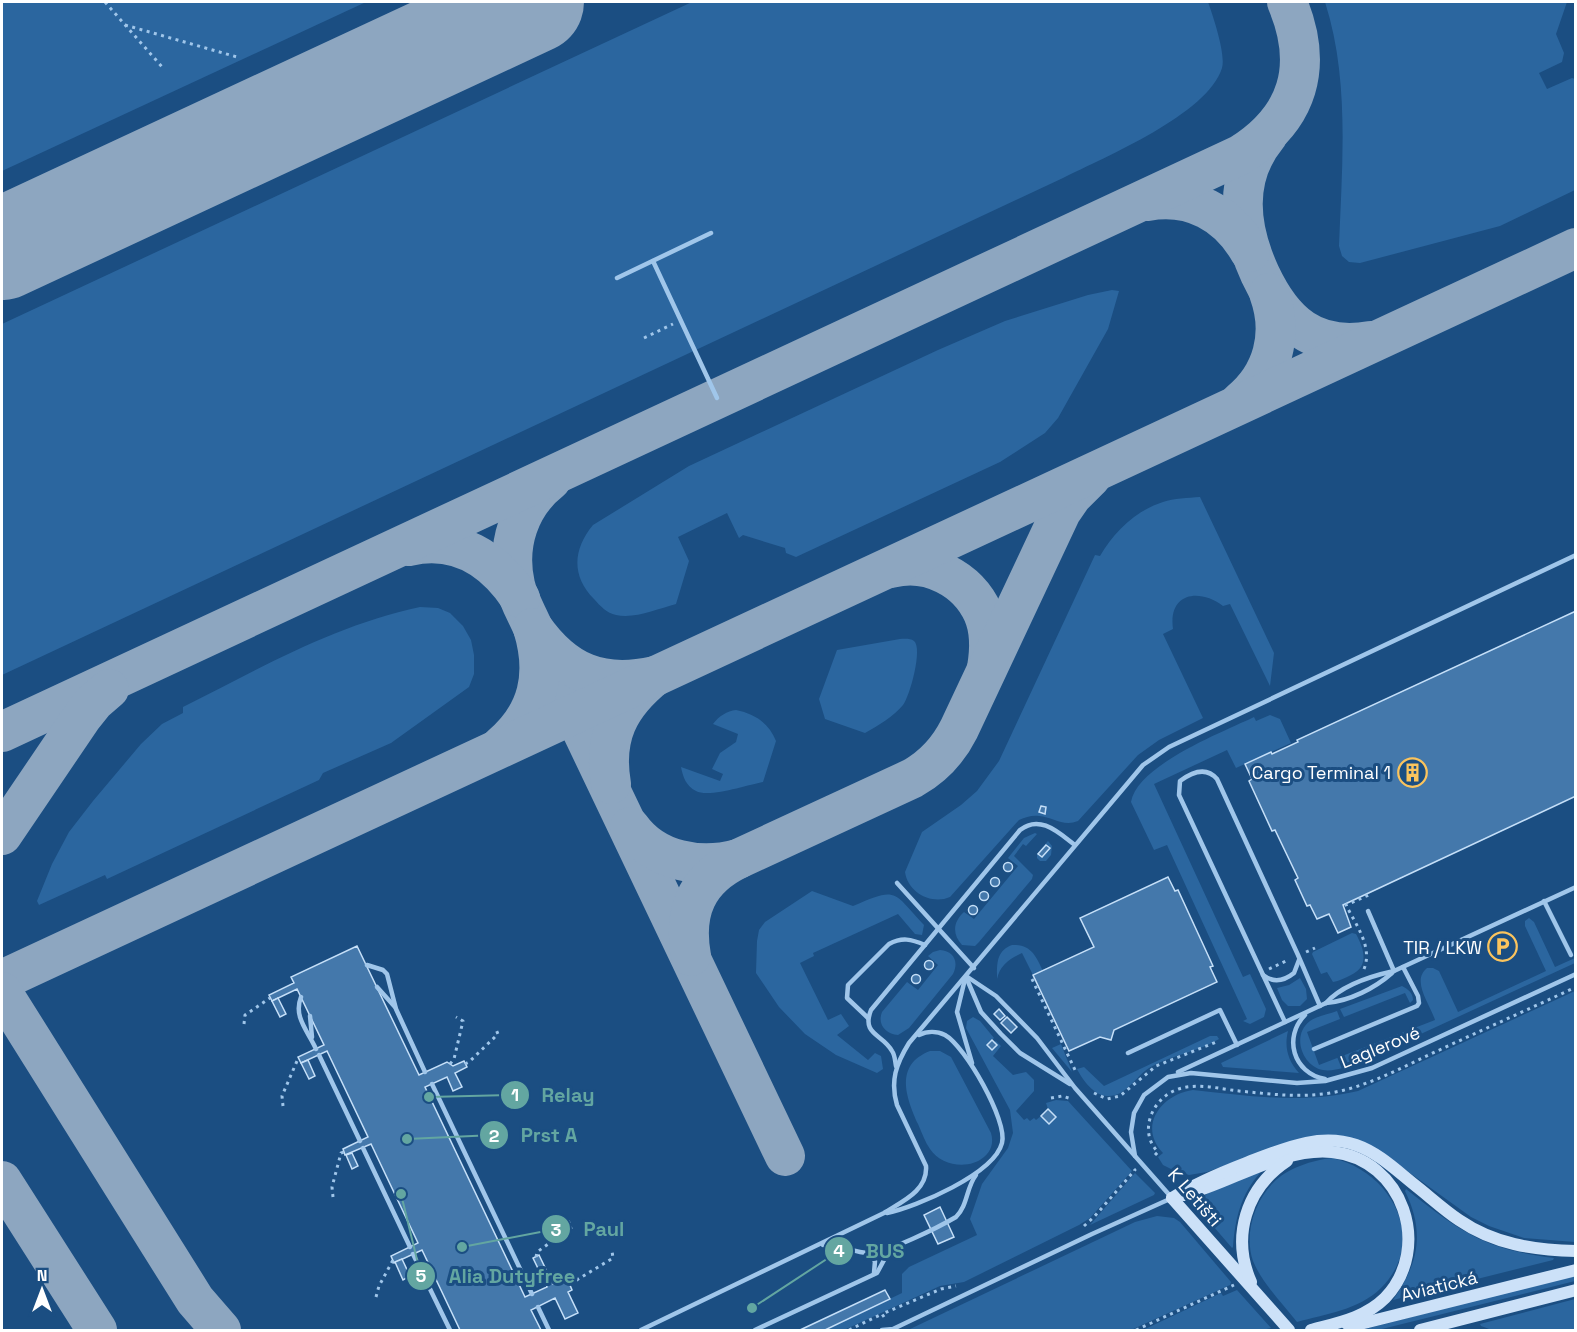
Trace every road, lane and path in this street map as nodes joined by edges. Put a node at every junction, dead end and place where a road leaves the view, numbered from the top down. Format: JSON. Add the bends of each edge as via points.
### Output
{"nodes":[{"id":1,"x":105,"y":2,"type":"edge"},
{"id":2,"x":125,"y":25,"type":"junction"},
{"id":3,"x":237,"y":57,"type":"dead end"},
{"id":4,"x":163,"y":68,"type":"dead end"},
{"id":5,"x":711,"y":233,"type":"dead end"},
{"id":6,"x":653,"y":261,"type":"junction"},
{"id":7,"x":617,"y":278,"type":"dead end"},
{"id":8,"x":680,"y":321,"type":"junction"},
{"id":9,"x":644,"y":338,"type":"dead end"},
{"id":10,"x":717,"y":398,"type":"dead end"},
{"id":11,"x":1575,"y":555,"type":"edge"},
{"id":12,"x":1074,"y":845,"type":"junction"},
{"id":13,"x":897,"y":884,"type":"dead end"},
{"id":14,"x":1575,"y":888,"type":"edge"},
{"id":15,"x":1371,"y":894,"type":"dead end"},
{"id":16,"x":1544,"y":901,"type":"junction"},
{"id":17,"x":1368,"y":911,"type":"dead end"},
{"id":18,"x":937,"y":928,"type":"junction"},
{"id":19,"x":925,"y":945,"type":"junction"},
{"id":20,"x":1316,"y":948,"type":"dead end"},
{"id":21,"x":1304,"y":953,"type":"dead end"},
{"id":22,"x":1571,"y":955,"type":"dead end"},
{"id":23,"x":1298,"y":956,"type":"junction"},
{"id":24,"x":1291,"y":959,"type":"dead end"},
{"id":25,"x":367,"y":965,"type":"dead end"},
{"id":26,"x":1403,"y":967,"type":"junction"},
{"id":27,"x":974,"y":968,"type":"junction"},
{"id":28,"x":1268,"y":970,"type":"dead end"},
{"id":29,"x":1394,"y":971,"type":"junction"},
{"id":30,"x":1261,"y":973,"type":"junction"},
{"id":31,"x":1359,"y":973,"type":"dead end"},
{"id":32,"x":1575,"y":974,"type":"edge"},
{"id":33,"x":966,"y":976,"type":"junction"},
{"id":34,"x":1032,"y":979,"type":"dead end"},
{"id":35,"x":377,"y":987,"type":"dead end"},
{"id":36,"x":301,"y":997,"type":"dead end"},
{"id":37,"x":270,"y":998,"type":"dead end"},
{"id":38,"x":1326,"y":1003,"type":"junction"},
{"id":39,"x":1320,"y":1006,"type":"junction"},
{"id":40,"x":396,"y":1009,"type":"junction"},
{"id":41,"x":1312,"y":1010,"type":"junction"},
{"id":42,"x":310,"y":1016,"type":"dead end"},
{"id":43,"x":456,"y":1017,"type":"dead end"},
{"id":44,"x":868,"y":1018,"type":"junction"},
{"id":45,"x":1286,"y":1022,"type":"junction"},
{"id":46,"x":244,"y":1024,"type":"dead end"},
{"id":47,"x":495,"y":1028,"type":"dead end"},
{"id":48,"x":312,"y":1040,"type":"junction"},
{"id":49,"x":1220,"y":1040,"type":"dead end"},
{"id":50,"x":909,"y":1043,"type":"junction"},
{"id":51,"x":1237,"y":1045,"type":"junction"},
{"id":52,"x":316,"y":1049,"type":"dead end"},
{"id":53,"x":1314,"y":1049,"type":"dead end"},
{"id":54,"x":1128,"y":1053,"type":"dead end"},
{"id":55,"x":319,"y":1055,"type":"dead end"},
{"id":56,"x":299,"y":1060,"type":"dead end"},
{"id":57,"x":450,"y":1064,"type":"dead end"},
{"id":58,"x":465,"y":1064,"type":"dead end"},
{"id":59,"x":896,"y":1068,"type":"junction"},
{"id":60,"x":975,"y":1071,"type":"junction"},
{"id":61,"x":426,"y":1072,"type":"dead end"},
{"id":62,"x":1078,"y":1076,"type":"dead end"},
{"id":63,"x":1168,"y":1077,"type":"junction"},
{"id":64,"x":1337,"y":1078,"type":"junction"},
{"id":65,"x":432,"y":1084,"type":"dead end"},
{"id":66,"x":1075,"y":1088,"type":"junction"},
{"id":67,"x":1090,"y":1089,"type":"dead end"},
{"id":68,"x":283,"y":1106,"type":"dead end"},
{"id":69,"x":360,"y":1141,"type":"dead end"},
{"id":70,"x":363,"y":1148,"type":"dead end"},
{"id":71,"x":344,"y":1152,"type":"dead end"},
{"id":72,"x":1135,"y":1156,"type":"junction"},
{"id":73,"x":1295,"y":1156,"type":"junction"},
{"id":74,"x":1135,"y":1170,"type":"dead end"},
{"id":75,"x":980,"y":1171,"type":"junction"},
{"id":76,"x":333,"y":1197,"type":"dead end"},
{"id":77,"x":1172,"y":1198,"type":"junction"},
{"id":78,"x":884,"y":1213,"type":"junction"},
{"id":79,"x":568,"y":1221,"type":"dead end"},
{"id":80,"x":1075,"y":1230,"type":"dead end"},
{"id":81,"x":814,"y":1246,"type":"junction"},
{"id":82,"x":410,"y":1247,"type":"dead end"},
{"id":83,"x":891,"y":1248,"type":"junction"},
{"id":84,"x":612,"y":1251,"type":"dead end"},
{"id":85,"x":1575,"y":1251,"type":"edge"},
{"id":86,"x":863,"y":1253,"type":"junction"},
{"id":87,"x":413,"y":1254,"type":"dead end"},
{"id":88,"x":536,"y":1257,"type":"dead end"},
{"id":89,"x":393,"y":1260,"type":"dead end"},
{"id":90,"x":1575,"y":1270,"type":"edge"},
{"id":91,"x":873,"y":1275,"type":"junction"},
{"id":92,"x":570,"y":1284,"type":"dead end"},
{"id":93,"x":1235,"y":1284,"type":"dead end"},
{"id":94,"x":964,"y":1285,"type":"dead end"},
{"id":95,"x":1575,"y":1290,"type":"edge"},
{"id":96,"x":532,"y":1294,"type":"dead end"},
{"id":97,"x":1259,"y":1296,"type":"junction"},
{"id":98,"x":376,"y":1297,"type":"dead end"},
{"id":99,"x":538,"y":1307,"type":"dead end"},
{"id":100,"x":444,"y":1319,"type":"junction"},
{"id":101,"x":1337,"y":1323,"type":"junction"},
{"id":102,"x":445,"y":1330,"type":"edge"},
{"id":103,"x":450,"y":1330,"type":"edge"},
{"id":104,"x":549,"y":1330,"type":"edge"},
{"id":105,"x":640,"y":1330,"type":"edge"},
{"id":106,"x":755,"y":1330,"type":"edge"},
{"id":107,"x":849,"y":1330,"type":"edge"},
{"id":108,"x":882,"y":1330,"type":"edge"},
{"id":109,"x":892,"y":1330,"type":"edge"},
{"id":110,"x":1136,"y":1330,"type":"edge"},
{"id":111,"x":1289,"y":1330,"type":"edge"},
{"id":112,"x":1311,"y":1330,"type":"edge"},
{"id":113,"x":1420,"y":1330,"type":"edge"}],
"edges":[{"from":1,"to":2,"type":"path"},
{"from":2,"to":3,"type":"path"},
{"from":2,"to":4,"type":"path"},
{"from":5,"to":6,"type":"lane"},
{"from":6,"to":7,"type":"lane"},
{"from":6,"to":8,"type":"lane"},
{"from":8,"to":9,"type":"path"},
{"from":8,"to":10,"type":"lane"},
{"from":11,"to":12,"type":"lane","via":[[1169,747],[1143,765]]},
{"from":12,"to":18,"type":"lane","via":[[1045,825],[1025,826]]},
{"from":12,"to":27,"type":"lane"},
{"from":13,"to":18,"type":"lane"},
{"from":14,"to":16,"type":"lane"},
{"from":15,"to":31,"type":"path","via":[[1346,905],[1367,948],[1367,966]]},
{"from":16,"to":22,"type":"lane"},
{"from":16,"to":26,"type":"lane"},
{"from":17,"to":29,"type":"lane"},
{"from":18,"to":19,"type":"lane"},
{"from":18,"to":27,"type":"lane"},
{"from":19,"to":44,"type":"lane"},
{"from":19,"to":44,"type":"lane","via":[[912,939],[897,939],[848,985],[847,998]]},
{"from":20,"to":21,"type":"path"},
{"from":23,"to":30,"type":"lane","via":[[1297,969],[1291,976],[1274,980]]},
{"from":23,"to":30,"type":"lane","via":[[1217,779],[1205,771],[1185,777],[1180,781],[1179,795]]},
{"from":23,"to":39,"type":"lane"},
{"from":24,"to":28,"type":"path"},
{"from":25,"to":40,"type":"lane","via":[[387,974]]},
{"from":26,"to":29,"type":"lane"},
{"from":26,"to":53,"type":"lane","via":[[1418,996],[1417,1006]]},
{"from":27,"to":33,"type":"lane"},
{"from":29,"to":38,"type":"lane","via":[[1377,974],[1335,993]]},
{"from":29,"to":38,"type":"lane","via":[[1380,984],[1339,1002]]},
{"from":30,"to":45,"type":"lane"},
{"from":32,"to":64,"type":"lane","name":"Laglerové","via":[[1372,1068]]},
{"from":33,"to":50,"type":"lane"},
{"from":33,"to":60,"type":"lane","via":[[957,1012]]},
{"from":33,"to":66,"type":"lane","via":[[996,996],[1037,1038]]},
{"from":33,"to":66,"type":"lane","via":[[981,1012],[1020,1053]]},
{"from":34,"to":62,"type":"path"},
{"from":35,"to":40,"type":"lane"},
{"from":36,"to":48,"type":"lane","via":[[299,1017]]},
{"from":37,"to":46,"type":"path","via":[[245,1015]]},
{"from":38,"to":39,"type":"lane"},
{"from":39,"to":41,"type":"lane"},
{"from":40,"to":61,"type":"lane"},
{"from":41,"to":45,"type":"lane"},
{"from":41,"to":64,"type":"lane","via":[[1300,1020],[1294,1033],[1295,1055],[1303,1068],[1315,1076]]},
{"from":42,"to":48,"type":"lane"},
{"from":43,"to":57,"type":"path","via":[[463,1021]]},
{"from":44,"to":59,"type":"lane","via":[[872,1032],[892,1050]]},
{"from":45,"to":51,"type":"lane"},
{"from":47,"to":58,"type":"path","via":[[498,1034]]},
{"from":48,"to":52,"type":"lane"},
{"from":49,"to":67,"type":"path","via":[[1156,1066],[1117,1098],[1101,1098]]},
{"from":50,"to":59,"type":"lane"},
{"from":50,"to":60,"type":"lane","via":[[923,1033],[944,1034]]},
{"from":51,"to":54,"type":"lane","via":[[1220,1010]]},
{"from":51,"to":63,"type":"lane"},
{"from":55,"to":69,"type":"lane"},
{"from":56,"to":68,"type":"path","via":[[282,1096]]},
{"from":59,"to":78,"type":"lane","via":[[893,1086],[897,1105],[926,1173],[922,1186]]},
{"from":60,"to":75,"type":"lane","via":[[997,1115],[1003,1138],[997,1152]]},
{"from":63,"to":64,"type":"lane","name":"Laglerové","via":[[1191,1073],[1297,1083]]},
{"from":63,"to":72,"type":"lane","via":[[1144,1095],[1134,1113],[1131,1132]]},
{"from":65,"to":96,"type":"lane"},
{"from":66,"to":72,"type":"lane","name":"K Letišti"},
{"from":70,"to":82,"type":"lane"},
{"from":71,"to":76,"type":"path","via":[[332,1187]]},
{"from":72,"to":77,"type":"lane","name":"K Letišti"},
{"from":73,"to":77,"type":"main road"},
{"from":73,"to":97,"type":"main road","via":[[1274,1170],[1257,1189],[1243,1224],[1243,1262]]},
{"from":73,"to":101,"type":"main road","via":[[1322,1151],[1362,1161],[1392,1186],[1405,1210],[1408,1251],[1397,1282],[1374,1307]]},
{"from":74,"to":80,"type":"path","via":[[1090,1222]]},
{"from":75,"to":78,"type":"lane","via":[[906,1209]]},
{"from":75,"to":83,"type":"lane","via":[[956,1217]]},
{"from":77,"to":85,"type":"main road","via":[[1197,1182],[1292,1146],[1343,1142],[1376,1155],[1458,1220],[1488,1236],[1521,1246]]},
{"from":77,"to":97,"type":"main road","name":"K Letišti"},
{"from":77,"to":109,"type":"lane"},
{"from":78,"to":81,"type":"lane"},
{"from":79,"to":88,"type":"path","via":[[572,1227],[537,1252]]},
{"from":81,"to":86,"type":"lane","via":[[835,1244]]},
{"from":81,"to":105,"type":"lane"},
{"from":83,"to":86,"type":"lane"},
{"from":83,"to":91,"type":"lane"},
{"from":84,"to":92,"type":"path","via":[[613,1258]]},
{"from":86,"to":91,"type":"lane","via":[[875,1261]]},
{"from":87,"to":100,"type":"lane"},
{"from":89,"to":98,"type":"path"},
{"from":90,"to":101,"type":"main road","name":"Aviatická","via":[[1356,1325]]},
{"from":91,"to":106,"type":"lane"},
{"from":93,"to":110,"type":"path"},
{"from":94,"to":107,"type":"path","via":[[941,1289]]},
{"from":95,"to":113,"type":"main road"},
{"from":97,"to":111,"type":"main road","name":"K Letišti"},
{"from":99,"to":104,"type":"lane"},
{"from":100,"to":102,"type":"lane"},
{"from":100,"to":103,"type":"lane"},
{"from":101,"to":112,"type":"main road","name":"Aviatická"},
{"from":108,"to":109,"type":"lane"}]}
